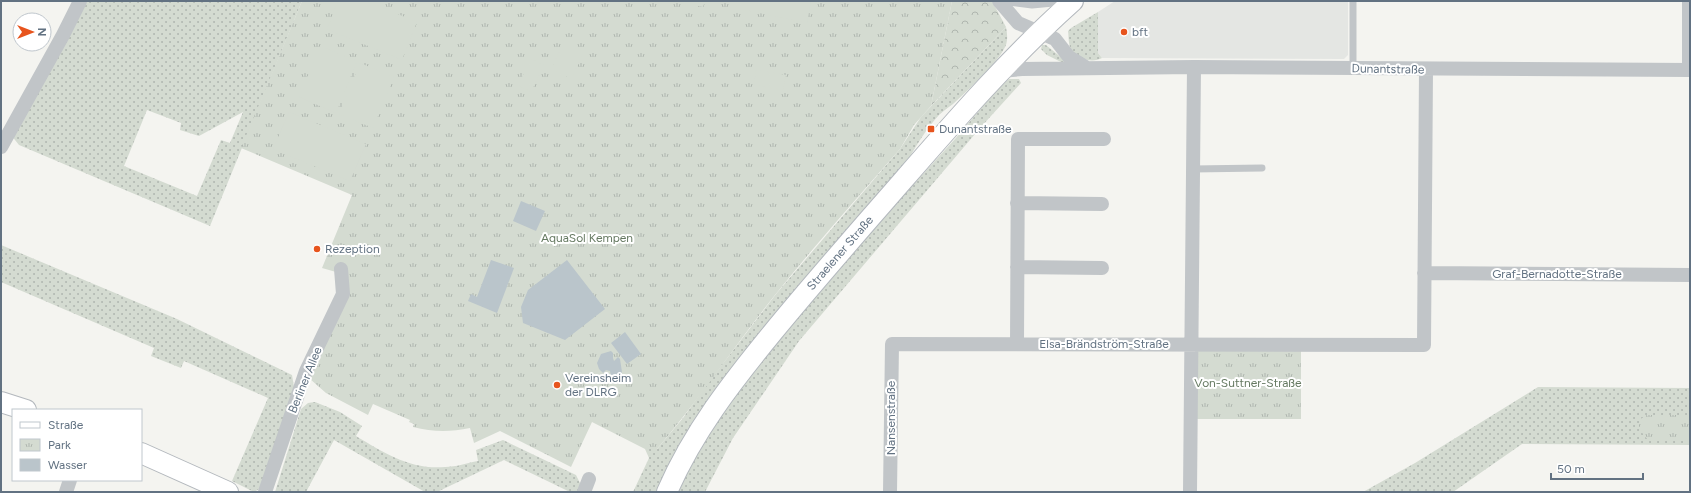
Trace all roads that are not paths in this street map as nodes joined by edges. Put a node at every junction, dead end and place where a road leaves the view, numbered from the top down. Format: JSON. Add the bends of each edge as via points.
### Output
{"nodes":[{"id":1,"x":80,"y":1,"type":"edge"},
{"id":2,"x":1000,"y":1,"type":"edge"},
{"id":3,"x":1072,"y":1,"type":"edge"},
{"id":4,"x":1353,"y":1,"type":"edge"},
{"id":5,"x":1689,"y":1,"type":"edge"},
{"id":6,"x":1039,"y":32,"type":"junction"},
{"id":7,"x":1194,"y":67,"type":"junction"},
{"id":8,"x":1087,"y":68,"type":"junction"},
{"id":9,"x":1353,"y":69,"type":"junction"},
{"id":10,"x":1426,"y":70,"type":"junction"},
{"id":11,"x":1689,"y":70,"type":"edge"},
{"id":12,"x":1001,"y":71,"type":"junction"},
{"id":13,"x":1104,"y":139,"type":"dead end"},
{"id":14,"x":1,"y":147,"type":"edge"},
{"id":15,"x":1262,"y":168,"type":"dead end"},
{"id":16,"x":1193,"y":169,"type":"junction"},
{"id":17,"x":1017,"y":203,"type":"junction"},
{"id":18,"x":1102,"y":204,"type":"dead end"},
{"id":19,"x":1017,"y":267,"type":"junction"},
{"id":20,"x":1102,"y":268,"type":"dead end"},
{"id":21,"x":341,"y":269,"type":"dead end"},
{"id":22,"x":1424,"y":273,"type":"junction"},
{"id":23,"x":1690,"y":274,"type":"edge"},
{"id":24,"x":892,"y":344,"type":"joint"},
{"id":25,"x":1017,"y":344,"type":"junction"},
{"id":26,"x":1191,"y":344,"type":"junction"},
{"id":27,"x":1,"y":402,"type":"edge"},
{"id":28,"x":23,"y":409,"type":"edge"},
{"id":29,"x":142,"y":453,"type":"edge"},
{"id":30,"x":70,"y":481,"type":"edge"},
{"id":31,"x":66,"y":492,"type":"edge"},
{"id":32,"x":228,"y":492,"type":"edge"},
{"id":33,"x":265,"y":492,"type":"edge"},
{"id":34,"x":667,"y":492,"type":"edge"},
{"id":35,"x":890,"y":492,"type":"edge"},
{"id":36,"x":1190,"y":492,"type":"edge"}],
"edges":[{"from":1,"to":14,"type":"street"},
{"from":2,"to":3,"type":"lane","via":[[1032,5]]},
{"from":2,"to":6,"type":"street","via":[[1018,23]]},
{"from":3,"to":6,"type":"street","name":"Straelener Straße"},
{"from":4,"to":9,"type":"lane"},
{"from":5,"to":11,"type":"street","name":"Dunantstraße"},
{"from":6,"to":8,"type":"street","via":[[1055,39],[1069,57]]},
{"from":6,"to":12,"type":"street","name":"Straelener Straße"},
{"from":7,"to":8,"type":"street","name":"Dunantstraße"},
{"from":7,"to":9,"type":"street","name":"Dunantstraße"},
{"from":7,"to":16,"type":"street"},
{"from":8,"to":12,"type":"street","name":"Dunantstraße"},
{"from":9,"to":10,"type":"street","name":"Dunantstraße"},
{"from":10,"to":11,"type":"street","name":"Dunantstraße"},
{"from":10,"to":22,"type":"street"},
{"from":12,"to":34,"type":"street","name":"Straelener Straße","via":[[813,284],[738,375],[688,449]]},
{"from":13,"to":17,"type":"street","via":[[1018,139]]},
{"from":15,"to":16,"type":"lane"},
{"from":16,"to":26,"type":"street"},
{"from":17,"to":18,"type":"street"},
{"from":17,"to":19,"type":"street"},
{"from":19,"to":20,"type":"street"},
{"from":19,"to":25,"type":"street"},
{"from":21,"to":33,"type":"street","name":"Berliner Allee","via":[[344,294],[306,371]]},
{"from":22,"to":23,"type":"street","name":"Graf-Bernadotte-Straße"},
{"from":22,"to":26,"type":"street","via":[[1424,345]]},
{"from":24,"to":25,"type":"street","name":"Elsa-Brändström-Straße"},
{"from":24,"to":35,"type":"street","name":"Nansenstraße"},
{"from":25,"to":26,"type":"street","name":"Elsa-Brändström-Straße"},
{"from":26,"to":36,"type":"street"},
{"from":27,"to":28,"type":"street"},
{"from":29,"to":32,"type":"street"},
{"from":30,"to":31,"type":"street"}]}
